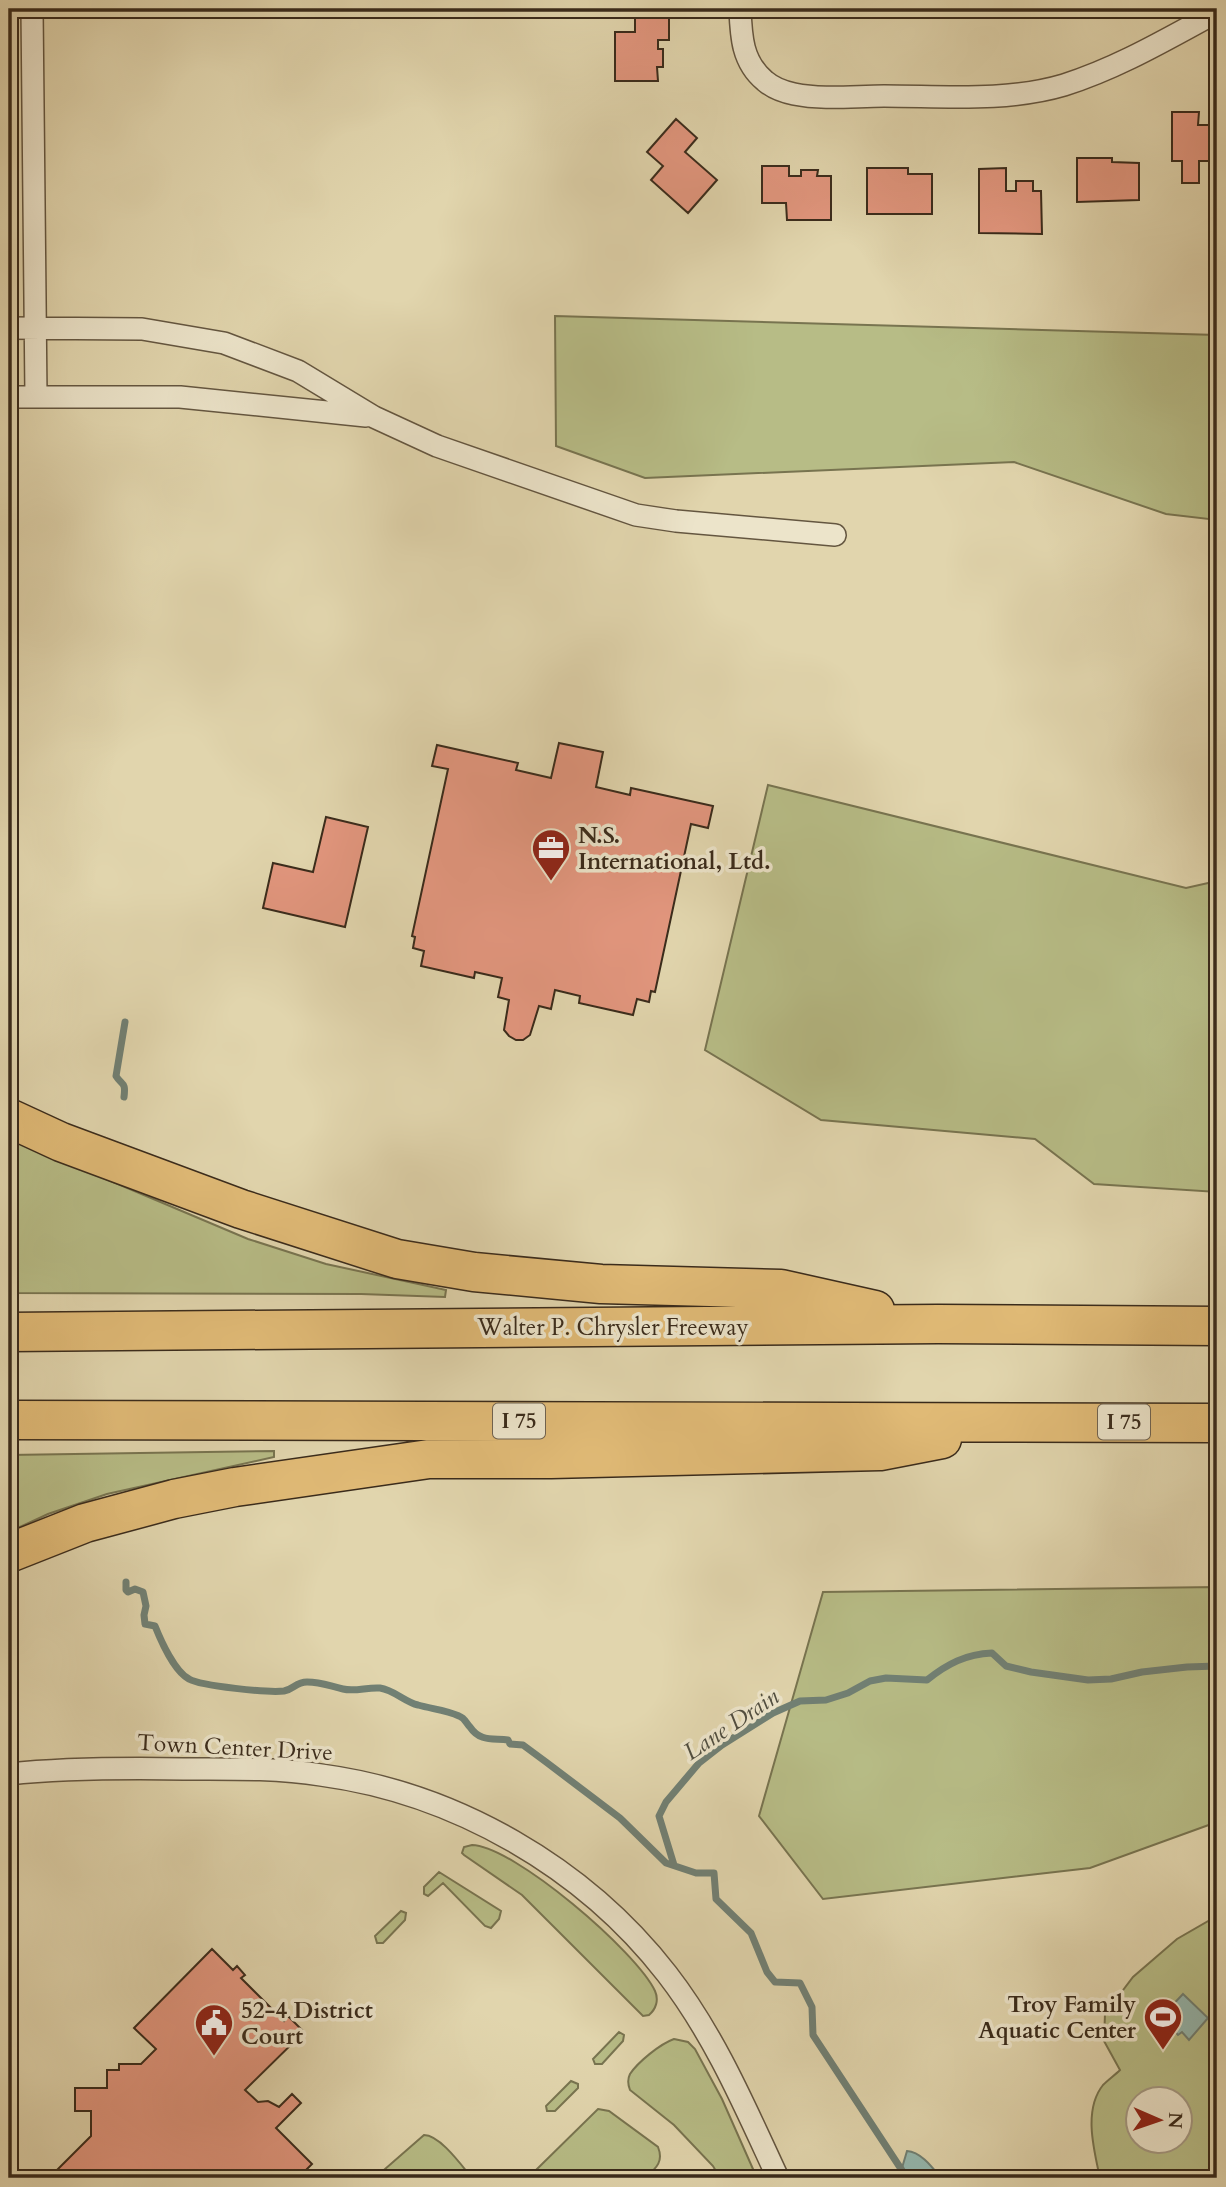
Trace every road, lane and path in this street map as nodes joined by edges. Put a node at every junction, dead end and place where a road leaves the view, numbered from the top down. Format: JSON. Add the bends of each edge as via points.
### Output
{"nodes":[{"id":1,"x":32,"y":9,"type":"edge"},
{"id":2,"x":740,"y":9,"type":"edge"},
{"id":3,"x":1214,"y":12,"type":"edge"},
{"id":4,"x":35,"y":327,"type":"junction"},
{"id":5,"x":9,"y":328,"type":"edge"},
{"id":6,"x":36,"y":396,"type":"junction"},
{"id":7,"x":9,"y":397,"type":"edge"},
{"id":8,"x":374,"y":417,"type":"junction"},
{"id":9,"x":835,"y":535,"type":"dead end"},
{"id":10,"x":9,"y":1118,"type":"edge"},
{"id":11,"x":938,"y":1324,"type":"junction"},
{"id":12,"x":1217,"y":1326,"type":"edge"},
{"id":13,"x":9,"y":1332,"type":"edge"},
{"id":14,"x":9,"y":1420,"type":"edge"},
{"id":15,"x":1030,"y":1422,"type":"junction"},
{"id":16,"x":1217,"y":1423,"type":"edge"},
{"id":17,"x":9,"y":1553,"type":"edge"},
{"id":18,"x":9,"y":1774,"type":"edge"},
{"id":19,"x":778,"y":2178,"type":"edge"}],
"edges":[{"from":1,"to":4,"type":"street"},
{"from":2,"to":3,"type":"street","via":[[745,55],[764,80],[778,89],[811,96],[994,96],[1040,91],[1115,66]]},
{"from":4,"to":5,"type":"street"},
{"from":4,"to":6,"type":"street"},
{"from":4,"to":8,"type":"street","via":[[142,329],[224,343],[298,371]]},
{"from":6,"to":7,"type":"street"},
{"from":6,"to":8,"type":"street","via":[[180,397]]},
{"from":8,"to":9,"type":"street","via":[[437,446],[636,515]]},
{"from":10,"to":11,"type":"highway","via":[[217,1201],[397,1259],[474,1272],[601,1284],[781,1289]]},
{"from":11,"to":12,"type":"highway","name":"Walter P. Chrysler Freeway"},
{"from":11,"to":13,"type":"highway","name":"Walter P. Chrysler Freeway"},
{"from":14,"to":15,"type":"highway","number":"I 75"},
{"from":15,"to":16,"type":"highway","number":"I 75"},
{"from":15,"to":17,"type":"highway","via":[[880,1451],[429,1459],[174,1499],[85,1523]]},
{"from":18,"to":19,"type":"street","name":"Town Center Drive","via":[[167,1768],[322,1775],[414,1797],[504,1837],[593,1898],[665,1972],[717,2049]]}]}
